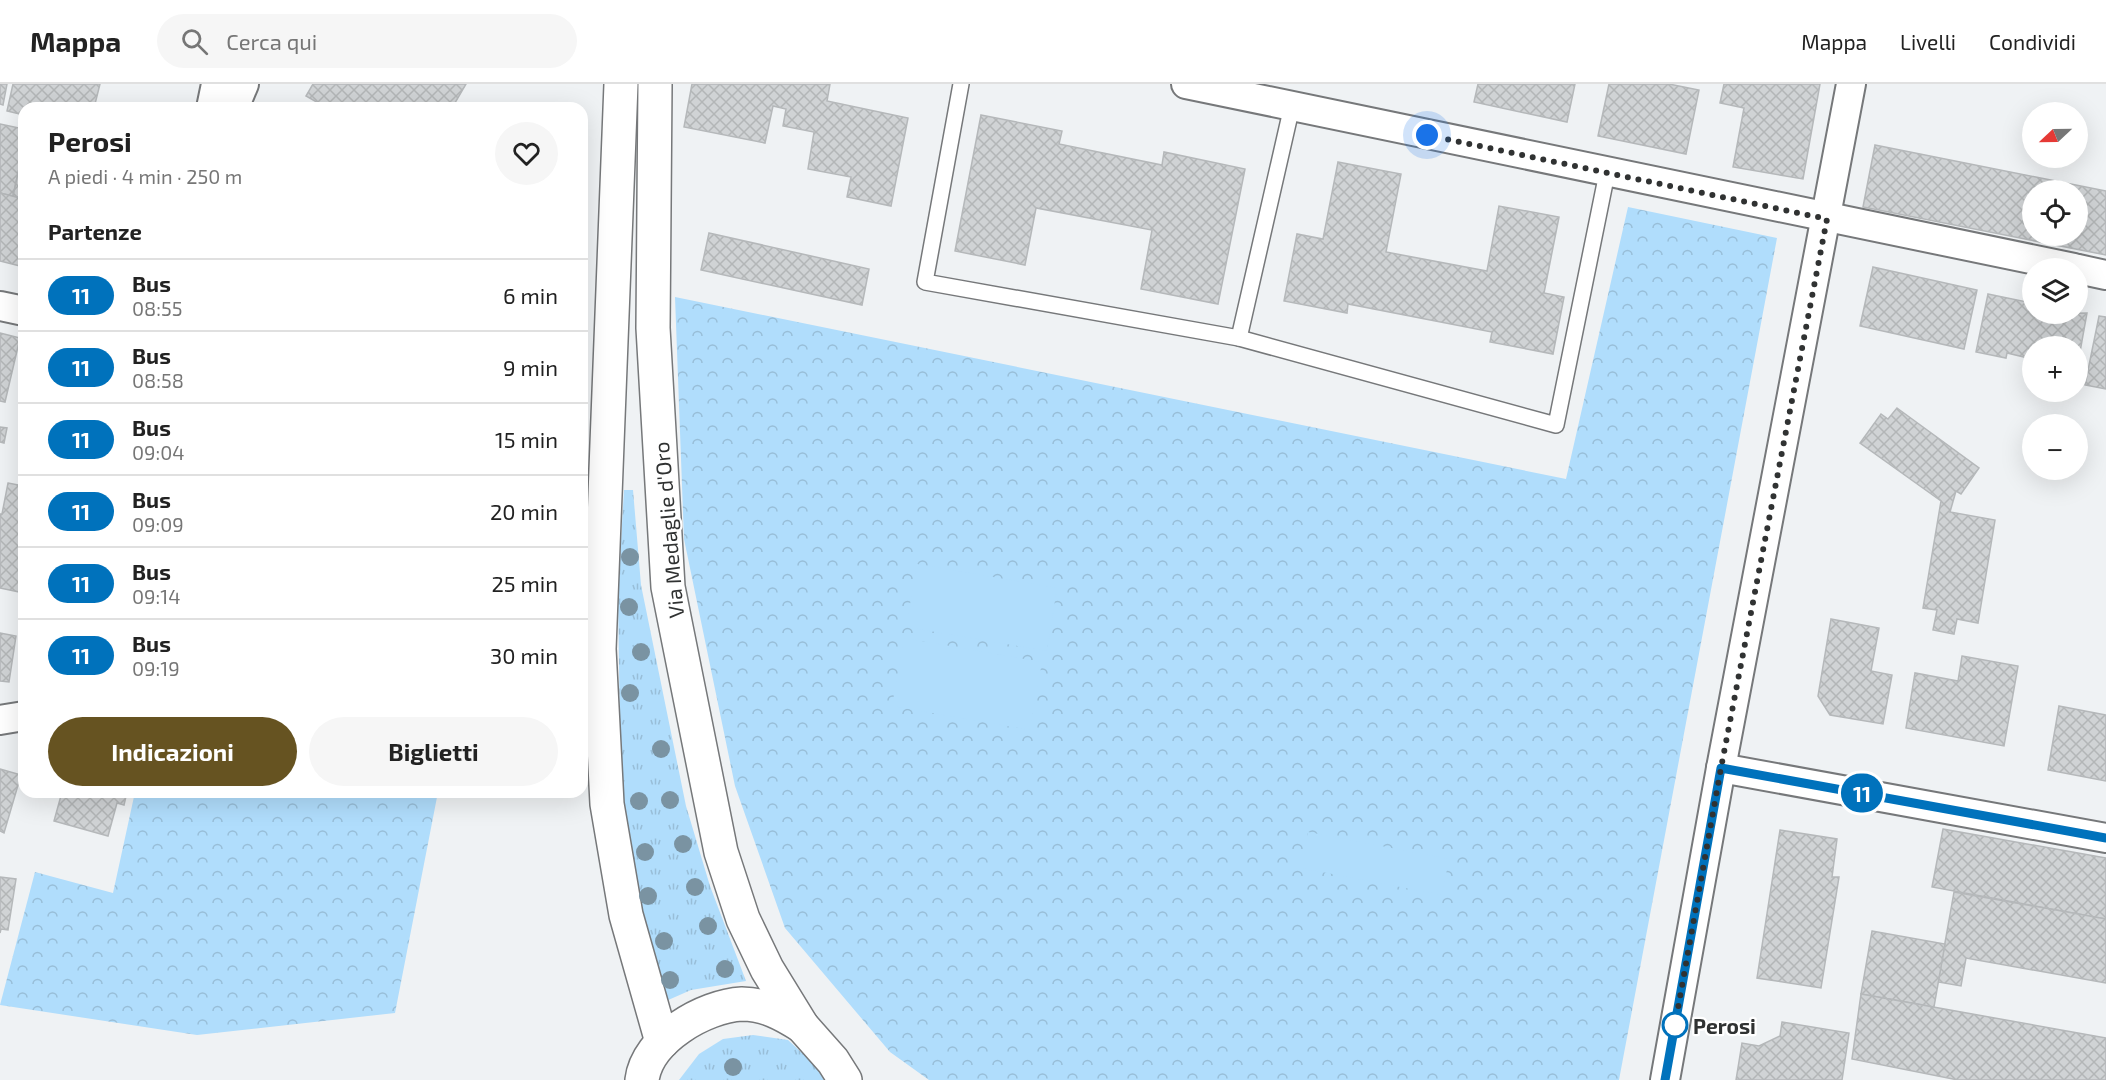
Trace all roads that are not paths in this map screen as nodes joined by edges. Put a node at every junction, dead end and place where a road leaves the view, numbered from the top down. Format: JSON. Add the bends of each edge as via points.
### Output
{"nodes":[{"id":1,"x":216,"y":84,"type":"edge"},
{"id":2,"x":243,"y":84,"type":"edge"},
{"id":3,"x":621,"y":84,"type":"edge"},
{"id":4,"x":655,"y":84,"type":"edge"},
{"id":5,"x":961,"y":84,"type":"edge"},
{"id":6,"x":1186,"y":84,"type":"edge"},
{"id":7,"x":1851,"y":84,"type":"edge"},
{"id":8,"x":212,"y":102,"type":"edge"},
{"id":9,"x":236,"y":102,"type":"edge"},
{"id":10,"x":1292,"y":106,"type":"junction"},
{"id":11,"x":1607,"y":173,"type":"junction"},
{"id":12,"x":1827,"y":219,"type":"junction"},
{"id":13,"x":2022,"y":258,"type":"edge"},
{"id":14,"x":2088,"y":271,"type":"edge"},
{"id":15,"x":2106,"y":275,"type":"edge"},
{"id":16,"x":0,"y":306,"type":"edge"},
{"id":17,"x":18,"y":310,"type":"edge"},
{"id":18,"x":1239,"y":338,"type":"junction"},
{"id":19,"x":18,"y":717,"type":"edge"},
{"id":20,"x":0,"y":720,"type":"edge"},
{"id":21,"x":1721,"y":768,"type":"junction"},
{"id":22,"x":2106,"y":838,"type":"edge"},
{"id":23,"x":802,"y":1026,"type":"junction"},
{"id":24,"x":662,"y":1042,"type":"junction"},
{"id":25,"x":642,"y":1080,"type":"edge"},
{"id":26,"x":845,"y":1080,"type":"edge"},
{"id":27,"x":1665,"y":1080,"type":"edge"}],
"edges":[{"from":1,"to":8,"type":"street"},
{"from":2,"to":9,"type":"street"},
{"from":3,"to":24,"type":"street","via":[[600,661],[608,815],[626,915]]},
{"from":4,"to":23,"type":"street","name":"Via Medaglie d'Oro","via":[[653,328],[668,587],[721,852],[743,919],[767,969]]},
{"from":5,"to":18,"type":"lane","via":[[926,282]]},
{"from":6,"to":10,"type":"street"},
{"from":7,"to":12,"type":"street"},
{"from":10,"to":11,"type":"street"},
{"from":10,"to":18,"type":"lane"},
{"from":11,"to":12,"type":"street"},
{"from":11,"to":18,"type":"lane","via":[[1556,425]]},
{"from":12,"to":13,"type":"street"},
{"from":12,"to":21,"type":"street"},
{"from":14,"to":15,"type":"street"},
{"from":16,"to":17,"type":"street"},
{"from":19,"to":20,"type":"street"},
{"from":21,"to":22,"type":"street"},
{"from":21,"to":27,"type":"street"},
{"from":23,"to":24,"type":"street","name":"Via Medaglie d'Oro","via":[[776,1010],[741,1004],[706,1014]]},
{"from":23,"to":26,"type":"street","name":"Via Medaglie d'Oro","via":[[833,1060]]},
{"from":24,"to":25,"type":"street","name":"Via Medaglie d'Oro","via":[[646,1065]]}]}
